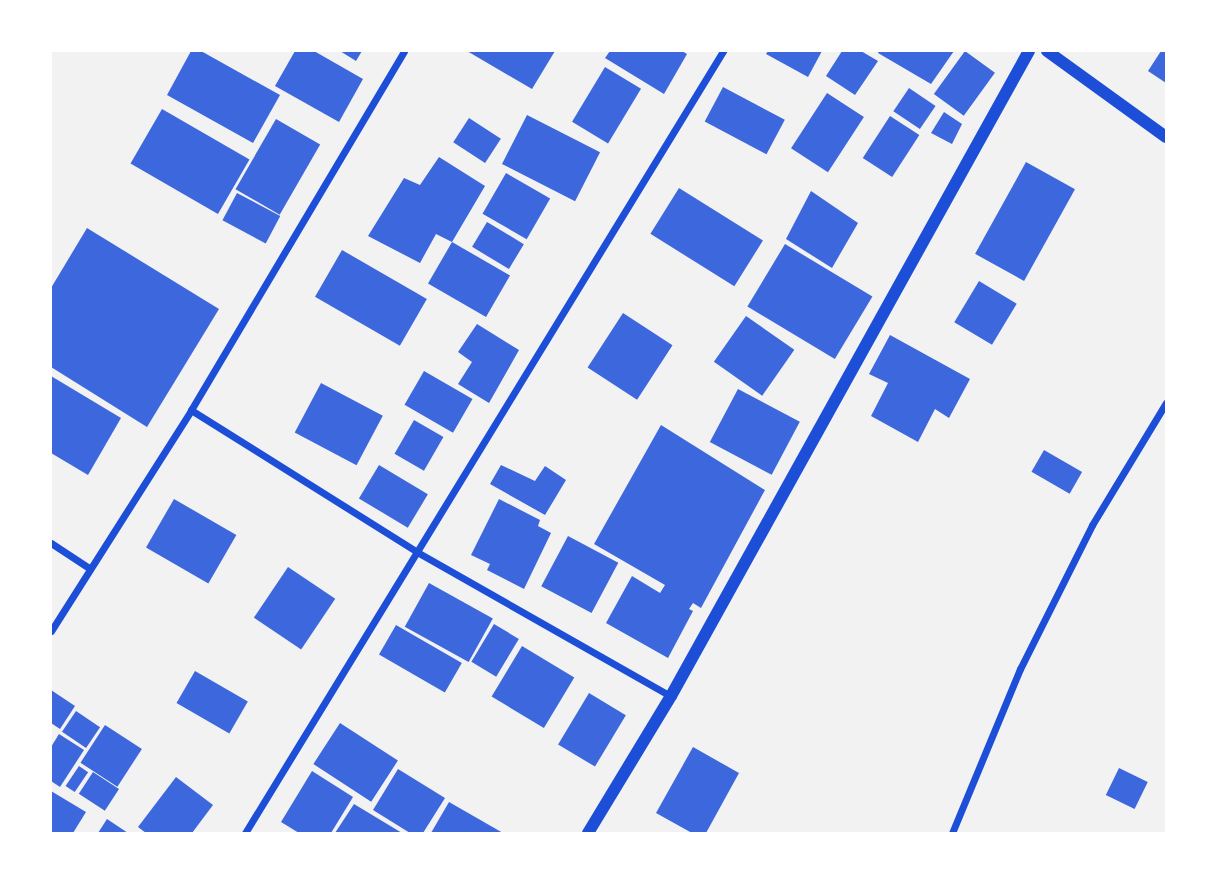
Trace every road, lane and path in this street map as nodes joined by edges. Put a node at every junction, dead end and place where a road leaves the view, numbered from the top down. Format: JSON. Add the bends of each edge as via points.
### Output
{"nodes":[{"id":1,"x":404,"y":51,"type":"edge"},
{"id":2,"x":723,"y":51,"type":"edge"},
{"id":3,"x":1029,"y":51,"type":"edge"},
{"id":4,"x":1047,"y":51,"type":"edge"},
{"id":5,"x":1166,"y":137,"type":"edge"},
{"id":6,"x":1166,"y":403,"type":"edge"},
{"id":7,"x":191,"y":410,"type":"junction"},
{"id":8,"x":51,"y":543,"type":"edge"},
{"id":9,"x":416,"y":552,"type":"junction"},
{"id":10,"x":89,"y":568,"type":"junction"},
{"id":11,"x":51,"y":631,"type":"edge"},
{"id":12,"x":671,"y":696,"type":"junction"},
{"id":13,"x":245,"y":833,"type":"edge"},
{"id":14,"x":588,"y":833,"type":"edge"},
{"id":15,"x":952,"y":833,"type":"edge"}],
"edges":[{"from":1,"to":7,"type":"street"},
{"from":2,"to":9,"type":"street"},
{"from":3,"to":12,"type":"street"},
{"from":4,"to":5,"type":"street"},
{"from":6,"to":15,"type":"street","via":[[1092,525],[1020,669]]},
{"from":7,"to":9,"type":"street"},
{"from":7,"to":10,"type":"street"},
{"from":8,"to":10,"type":"street"},
{"from":9,"to":12,"type":"street"},
{"from":9,"to":13,"type":"street"},
{"from":10,"to":11,"type":"street"},
{"from":12,"to":14,"type":"street"}]}
